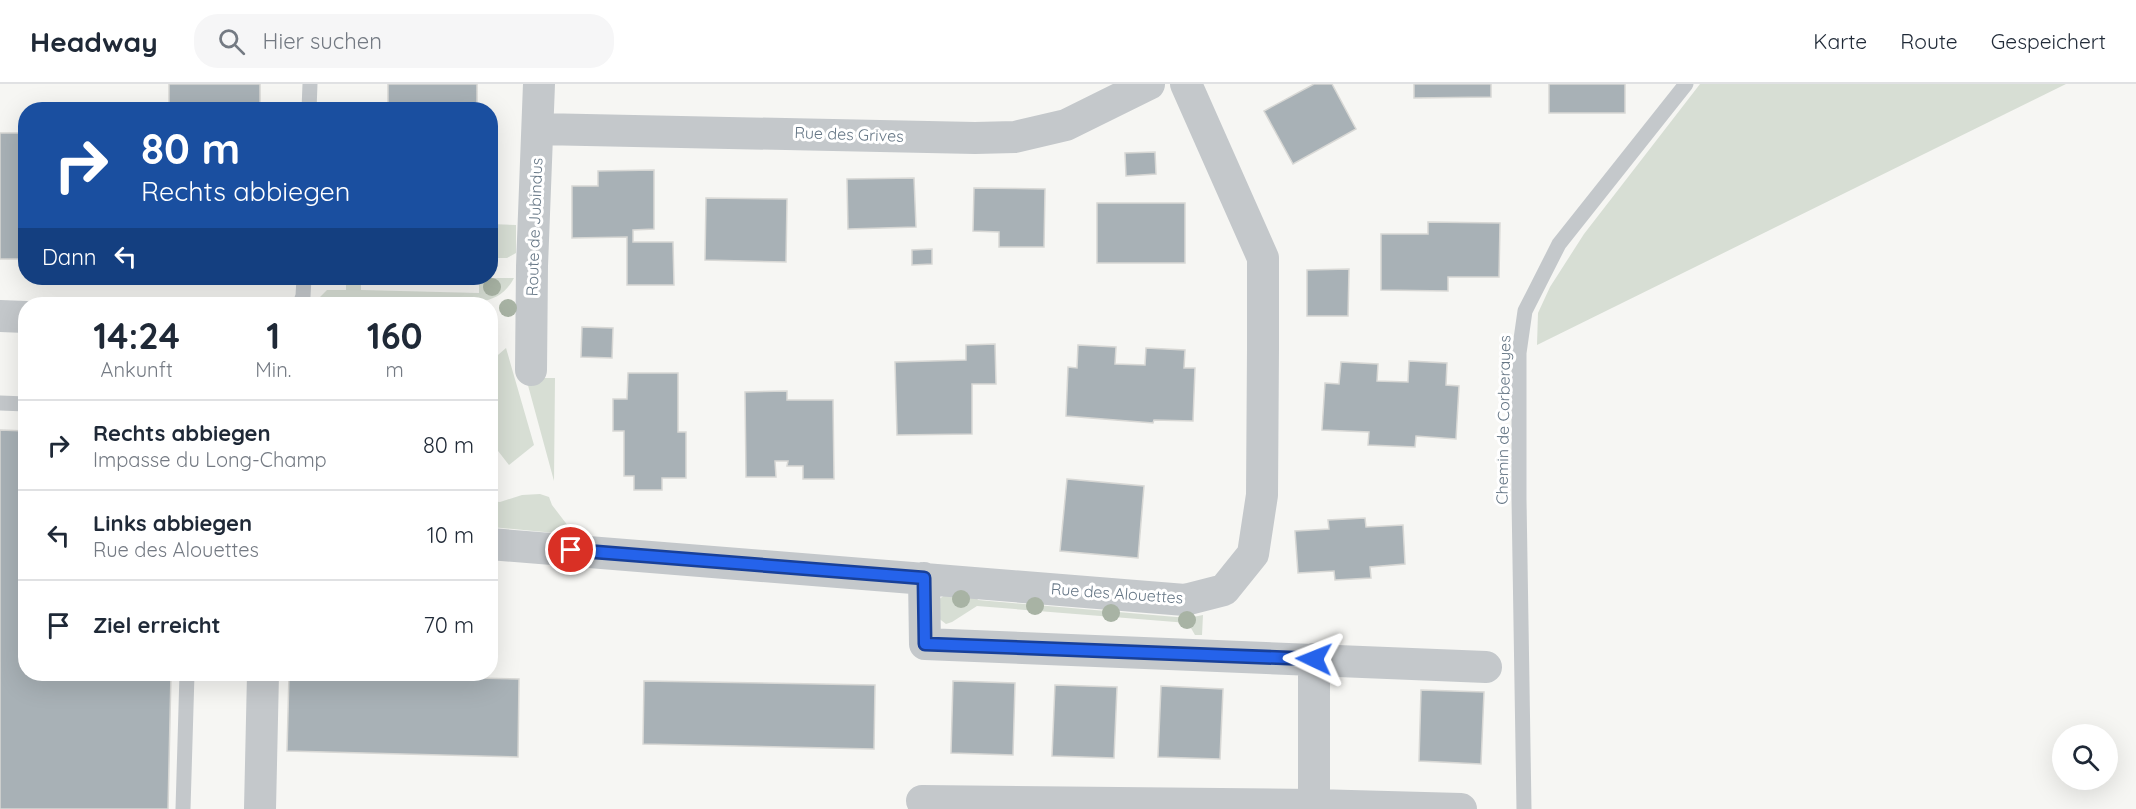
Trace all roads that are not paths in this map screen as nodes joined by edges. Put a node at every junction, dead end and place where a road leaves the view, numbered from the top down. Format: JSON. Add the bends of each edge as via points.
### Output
{"nodes":[{"id":1,"x":310,"y":84,"type":"edge"},
{"id":2,"x":539,"y":84,"type":"edge"},
{"id":3,"x":1149,"y":84,"type":"edge"},
{"id":4,"x":1186,"y":84,"type":"edge"},
{"id":5,"x":1686,"y":84,"type":"edge"},
{"id":6,"x":309,"y":102,"type":"edge"},
{"id":7,"x":539,"y":129,"type":"junction"},
{"id":8,"x":0,"y":316,"type":"edge"},
{"id":9,"x":18,"y":317,"type":"edge"},
{"id":10,"x":531,"y":370,"type":"dead end"},
{"id":11,"x":0,"y":403,"type":"edge"},
{"id":12,"x":18,"y":404,"type":"edge"},
{"id":13,"x":498,"y":545,"type":"edge"},
{"id":14,"x":924,"y":578,"type":"junction"},
{"id":15,"x":1314,"y":659,"type":"junction"},
{"id":16,"x":1486,"y":667,"type":"dead end"},
{"id":17,"x":187,"y":681,"type":"edge"},
{"id":18,"x":263,"y":681,"type":"edge"},
{"id":19,"x":922,"y":801,"type":"dead end"},
{"id":20,"x":1314,"y":805,"type":"junction"},
{"id":21,"x":1222,"y":807,"type":"edge"},
{"id":22,"x":183,"y":809,"type":"edge"},
{"id":23,"x":260,"y":809,"type":"edge"},
{"id":24,"x":1461,"y":809,"type":"edge"},
{"id":25,"x":1524,"y":809,"type":"edge"}],
"edges":[{"from":1,"to":6,"type":"lane"},
{"from":2,"to":7,"type":"street","name":"Route de Jubindus"},
{"from":3,"to":7,"type":"street","name":"Rue des Grives","via":[[1066,125],[1015,137]]},
{"from":4,"to":14,"type":"street","name":"Rue des Alouettes","via":[[1263,258],[1262,495],[1252,554],[1224,590],[1185,600]]},
{"from":5,"to":25,"type":"lane","name":"Chemin de Corberayes","via":[[1559,244],[1525,311],[1519,353]]},
{"from":7,"to":10,"type":"street","name":"Route de Jubindus"},
{"from":8,"to":9,"type":"street"},
{"from":11,"to":12,"type":"lane"},
{"from":13,"to":14,"type":"street","name":"Rue des Alouettes"},
{"from":14,"to":15,"type":"street","via":[[925,644]]},
{"from":15,"to":16,"type":"street"},
{"from":15,"to":20,"type":"street"},
{"from":17,"to":22,"type":"lane"},
{"from":18,"to":23,"type":"street"},
{"from":19,"to":21,"type":"street"},
{"from":20,"to":21,"type":"street"},
{"from":20,"to":24,"type":"street"}]}
